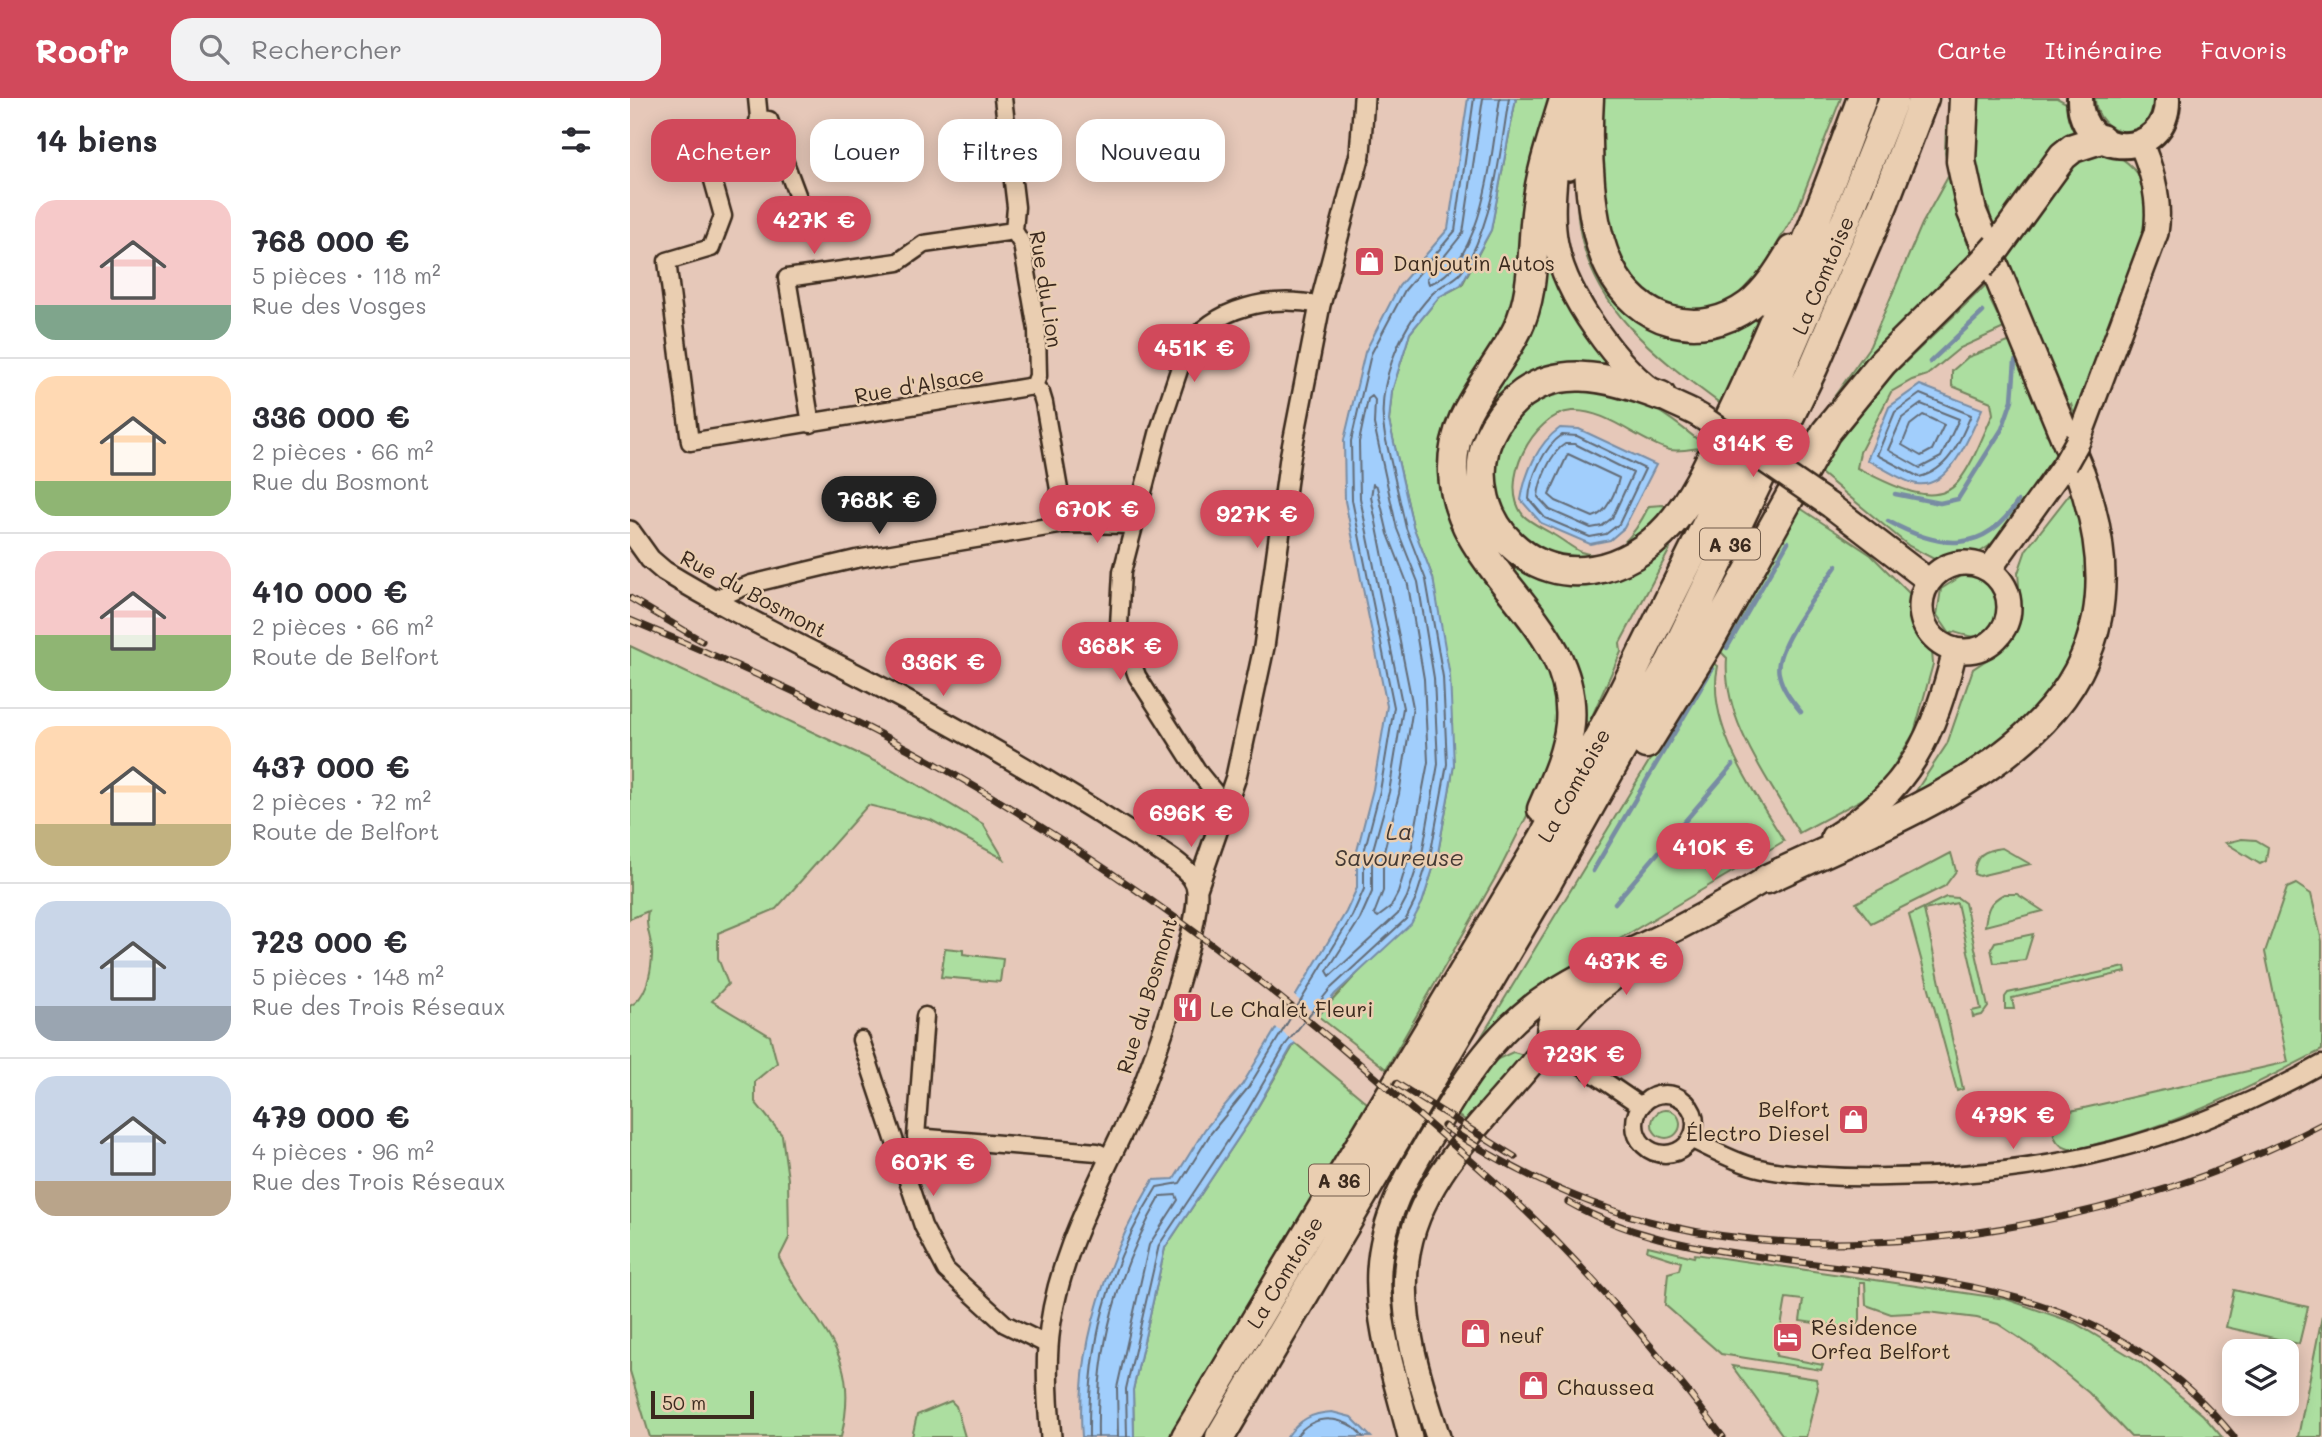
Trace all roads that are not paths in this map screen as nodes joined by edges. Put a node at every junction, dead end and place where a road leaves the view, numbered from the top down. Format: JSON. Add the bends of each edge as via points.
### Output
{"nodes":[{"id":1,"x":757,"y":98,"type":"edge"},
{"id":2,"x":1003,"y":98,"type":"edge"},
{"id":3,"x":1364,"y":98,"type":"edge"},
{"id":4,"x":1862,"y":98,"type":"edge"},
{"id":5,"x":1894,"y":98,"type":"edge"},
{"id":6,"x":1924,"y":98,"type":"edge"},
{"id":7,"x":1964,"y":98,"type":"edge"},
{"id":8,"x":2167,"y":98,"type":"edge"},
{"id":9,"x":1574,"y":99,"type":"edge"},
{"id":10,"x":2076,"y":101,"type":"edge"},
{"id":11,"x":759,"y":118,"type":"junction"},
{"id":12,"x":2101,"y":139,"type":"junction"},
{"id":13,"x":2140,"y":142,"type":"junction"},
{"id":14,"x":1844,"y":145,"type":"junction"},
{"id":15,"x":808,"y":224,"type":"dead end"},
{"id":16,"x":1014,"y":231,"type":"junction"},
{"id":17,"x":1320,"y":305,"type":"junction"},
{"id":18,"x":1034,"y":386,"type":"junction"},
{"id":19,"x":1661,"y":396,"type":"junction"},
{"id":20,"x":1700,"y":416,"type":"junction"},
{"id":21,"x":811,"y":424,"type":"junction"},
{"id":22,"x":1065,"y":524,"type":"junction"},
{"id":23,"x":1134,"y":525,"type":"junction"},
{"id":24,"x":630,"y":531,"type":"edge"},
{"id":25,"x":1990,"y":570,"type":"junction"},
{"id":26,"x":1929,"y":581,"type":"junction"},
{"id":27,"x":716,"y":602,"type":"junction"},
{"id":28,"x":1955,"y":650,"type":"junction"},
{"id":29,"x":1225,"y":805,"type":"junction"},
{"id":30,"x":1767,"y":878,"type":"junction"},
{"id":31,"x":1197,"y":889,"type":"junction"},
{"id":32,"x":1491,"y":923,"type":"junction"},
{"id":33,"x":1680,"y":927,"type":"junction"},
{"id":34,"x":1610,"y":961,"type":"junction"},
{"id":35,"x":1495,"y":971,"type":"junction"},
{"id":36,"x":925,"y":1016,"type":"dead end"},
{"id":37,"x":861,"y":1040,"type":"dead end"},
{"id":38,"x":1549,"y":1043,"type":"junction"},
{"id":39,"x":2322,"y":1064,"type":"edge"},
{"id":40,"x":1641,"y":1106,"type":"junction"},
{"id":41,"x":1692,"y":1140,"type":"junction"},
{"id":42,"x":1109,"y":1158,"type":"junction"},
{"id":43,"x":1048,"y":1345,"type":"junction"},
{"id":44,"x":1407,"y":1427,"type":"edge"},
{"id":45,"x":1051,"y":1437,"type":"edge"},
{"id":46,"x":1186,"y":1437,"type":"edge"},
{"id":47,"x":1220,"y":1437,"type":"edge"},
{"id":48,"x":1438,"y":1437,"type":"edge"}],
"edges":[{"from":1,"to":11,"type":"street"},
{"from":2,"to":16,"type":"street","name":"Rue du Lion","via":[[1016,206]]},
{"from":3,"to":17,"type":"street","via":[[1360,154]]},
{"from":4,"to":14,"type":"highway"},
{"from":5,"to":32,"type":"highway","name":"La Comtoise","number":"A 36","via":[[1815,293],[1724,493],[1576,781]]},
{"from":6,"to":35,"type":"highway","name":"La Comtoise","number":"A 36","via":[[1842,302],[1722,560],[1638,722]]},
{"from":7,"to":30,"type":"highway","via":[[1961,161],[1972,212],[2080,473],[2093,515],[2101,576],[2093,636],[2058,704],[2008,752],[1903,815]]},
{"from":8,"to":13,"type":"main road","via":[[2161,124]]},
{"from":9,"to":14,"type":"highway","via":[[1589,140],[1594,202],[1607,261],[1641,307],[1681,324],[1726,318],[1763,292],[1797,241]]},
{"from":9,"to":19,"type":"main road","via":[[1556,169],[1556,243],[1582,311]]},
{"from":9,"to":20,"type":"main road","via":[[1566,201],[1573,261],[1601,319]]},
{"from":9,"to":32,"type":"highway","via":[[1539,188],[1525,309],[1511,341],[1466,410],[1453,459],[1455,492],[1468,530],[1553,648],[1570,699],[1568,739],[1558,773]]},
{"from":10,"to":12,"type":"main road","via":[[2089,129]]},
{"from":11,"to":15,"type":"street","via":[[769,120]]},
{"from":11,"to":21,"type":"street","name":"Rue d'Alsace","via":[[752,143],[707,159],[723,216],[711,248],[667,261],[690,442]]},
{"from":12,"to":13,"type":"main road","via":[[2120,146]]},
{"from":12,"to":35,"type":"highway","via":[[2063,156],[1988,256],[1883,362],[1826,432],[1701,656]]},
{"from":13,"to":25,"type":"main road","bridge":true,"via":[[2155,187],[2156,233],[2078,441]]},
{"from":14,"to":19,"type":"highway","via":[[1798,268],[1748,379],[1698,481],[1670,525],[1628,560],[1584,572],[1540,564],[1508,541],[1489,512],[1481,474],[1492,429],[1513,401],[1547,381],[1580,375],[1611,379]]},
{"from":16,"to":18,"type":"street","name":"Rue du Lion","via":[[1022,244],[1037,330]]},
{"from":16,"to":21,"type":"street","via":[[924,244],[898,262],[787,278]]},
{"from":17,"to":23,"type":"street","via":[[1295,300],[1263,302],[1231,312],[1194,337],[1169,396]]},
{"from":17,"to":29,"type":"street","via":[[1290,458],[1264,647],[1236,777]]},
{"from":18,"to":21,"type":"street","name":"Rue d'Alsace"},
{"from":18,"to":22,"type":"street","name":"Rue du Lion","via":[[1044,403]]},
{"from":19,"to":20,"type":"main road"},
{"from":20,"to":26,"type":"main road","bridge":true,"via":[[1831,506]]},
{"from":22,"to":23,"type":"street"},
{"from":22,"to":27,"type":"street","via":[[856,559],[751,584]]},
{"from":23,"to":29,"type":"street","via":[[1119,607],[1126,648],[1137,676]]},
{"from":24,"to":27,"type":"street","name":"Rue du Bosmont","via":[[664,571]]},
{"from":25,"to":26,"type":"main road","via":[[1957,564]]},
{"from":25,"to":28,"type":"main road","via":[[2008,597],[2004,629],[1979,649]]},
{"from":26,"to":28,"type":"main road","via":[[1922,599],[1922,618],[1937,642]]},
{"from":27,"to":31,"type":"street","name":"Rue du Bosmont","via":[[903,699],[1078,799],[1178,864],[1192,876]]},
{"from":28,"to":30,"type":"main road","via":[[1930,735],[1903,779],[1866,816]]},
{"from":29,"to":31,"type":"street"},
{"from":30,"to":33,"type":"main road"},
{"from":31,"to":42,"type":"street","name":"Rue du Bosmont","via":[[1190,940],[1158,1046]]},
{"from":32,"to":46,"type":"highway","name":"La Comtoise","number":"A 36"},
{"from":33,"to":34,"type":"main road"},
{"from":33,"to":38,"type":"main road","via":[[1582,1005]]},
{"from":34,"to":38,"type":"main road","via":[[1555,1010],[1547,1025]]},
{"from":34,"to":44,"type":"main road","via":[[1529,1007],[1482,1054],[1399,1190],[1384,1234],[1379,1293]]},
{"from":35,"to":47,"type":"highway","name":"La Comtoise","number":"A 36"},
{"from":36,"to":42,"type":"street","via":[[916,1137],[1097,1152]]},
{"from":37,"to":43,"type":"street","via":[[923,1226],[946,1270],[1005,1324]]},
{"from":38,"to":40,"type":"street"},
{"from":38,"to":48,"type":"main road","via":[[1431,1189],[1415,1222],[1406,1260],[1406,1302],[1423,1392]]},
{"from":39,"to":41,"type":"street","via":[[2212,1119],[2132,1147],[2033,1168],[1939,1177],[1859,1178],[1755,1167]]},
{"from":40,"to":41,"type":"street","via":[[1656,1095],[1680,1097],[1695,1116]]},
{"from":40,"to":41,"type":"street","via":[[1635,1128],[1647,1149],[1671,1154]]},
{"from":42,"to":43,"type":"street","name":"Rue du Bosmont","via":[[1067,1260]]},
{"from":43,"to":45,"type":"street","name":"Rue du Bosmont"}]}
